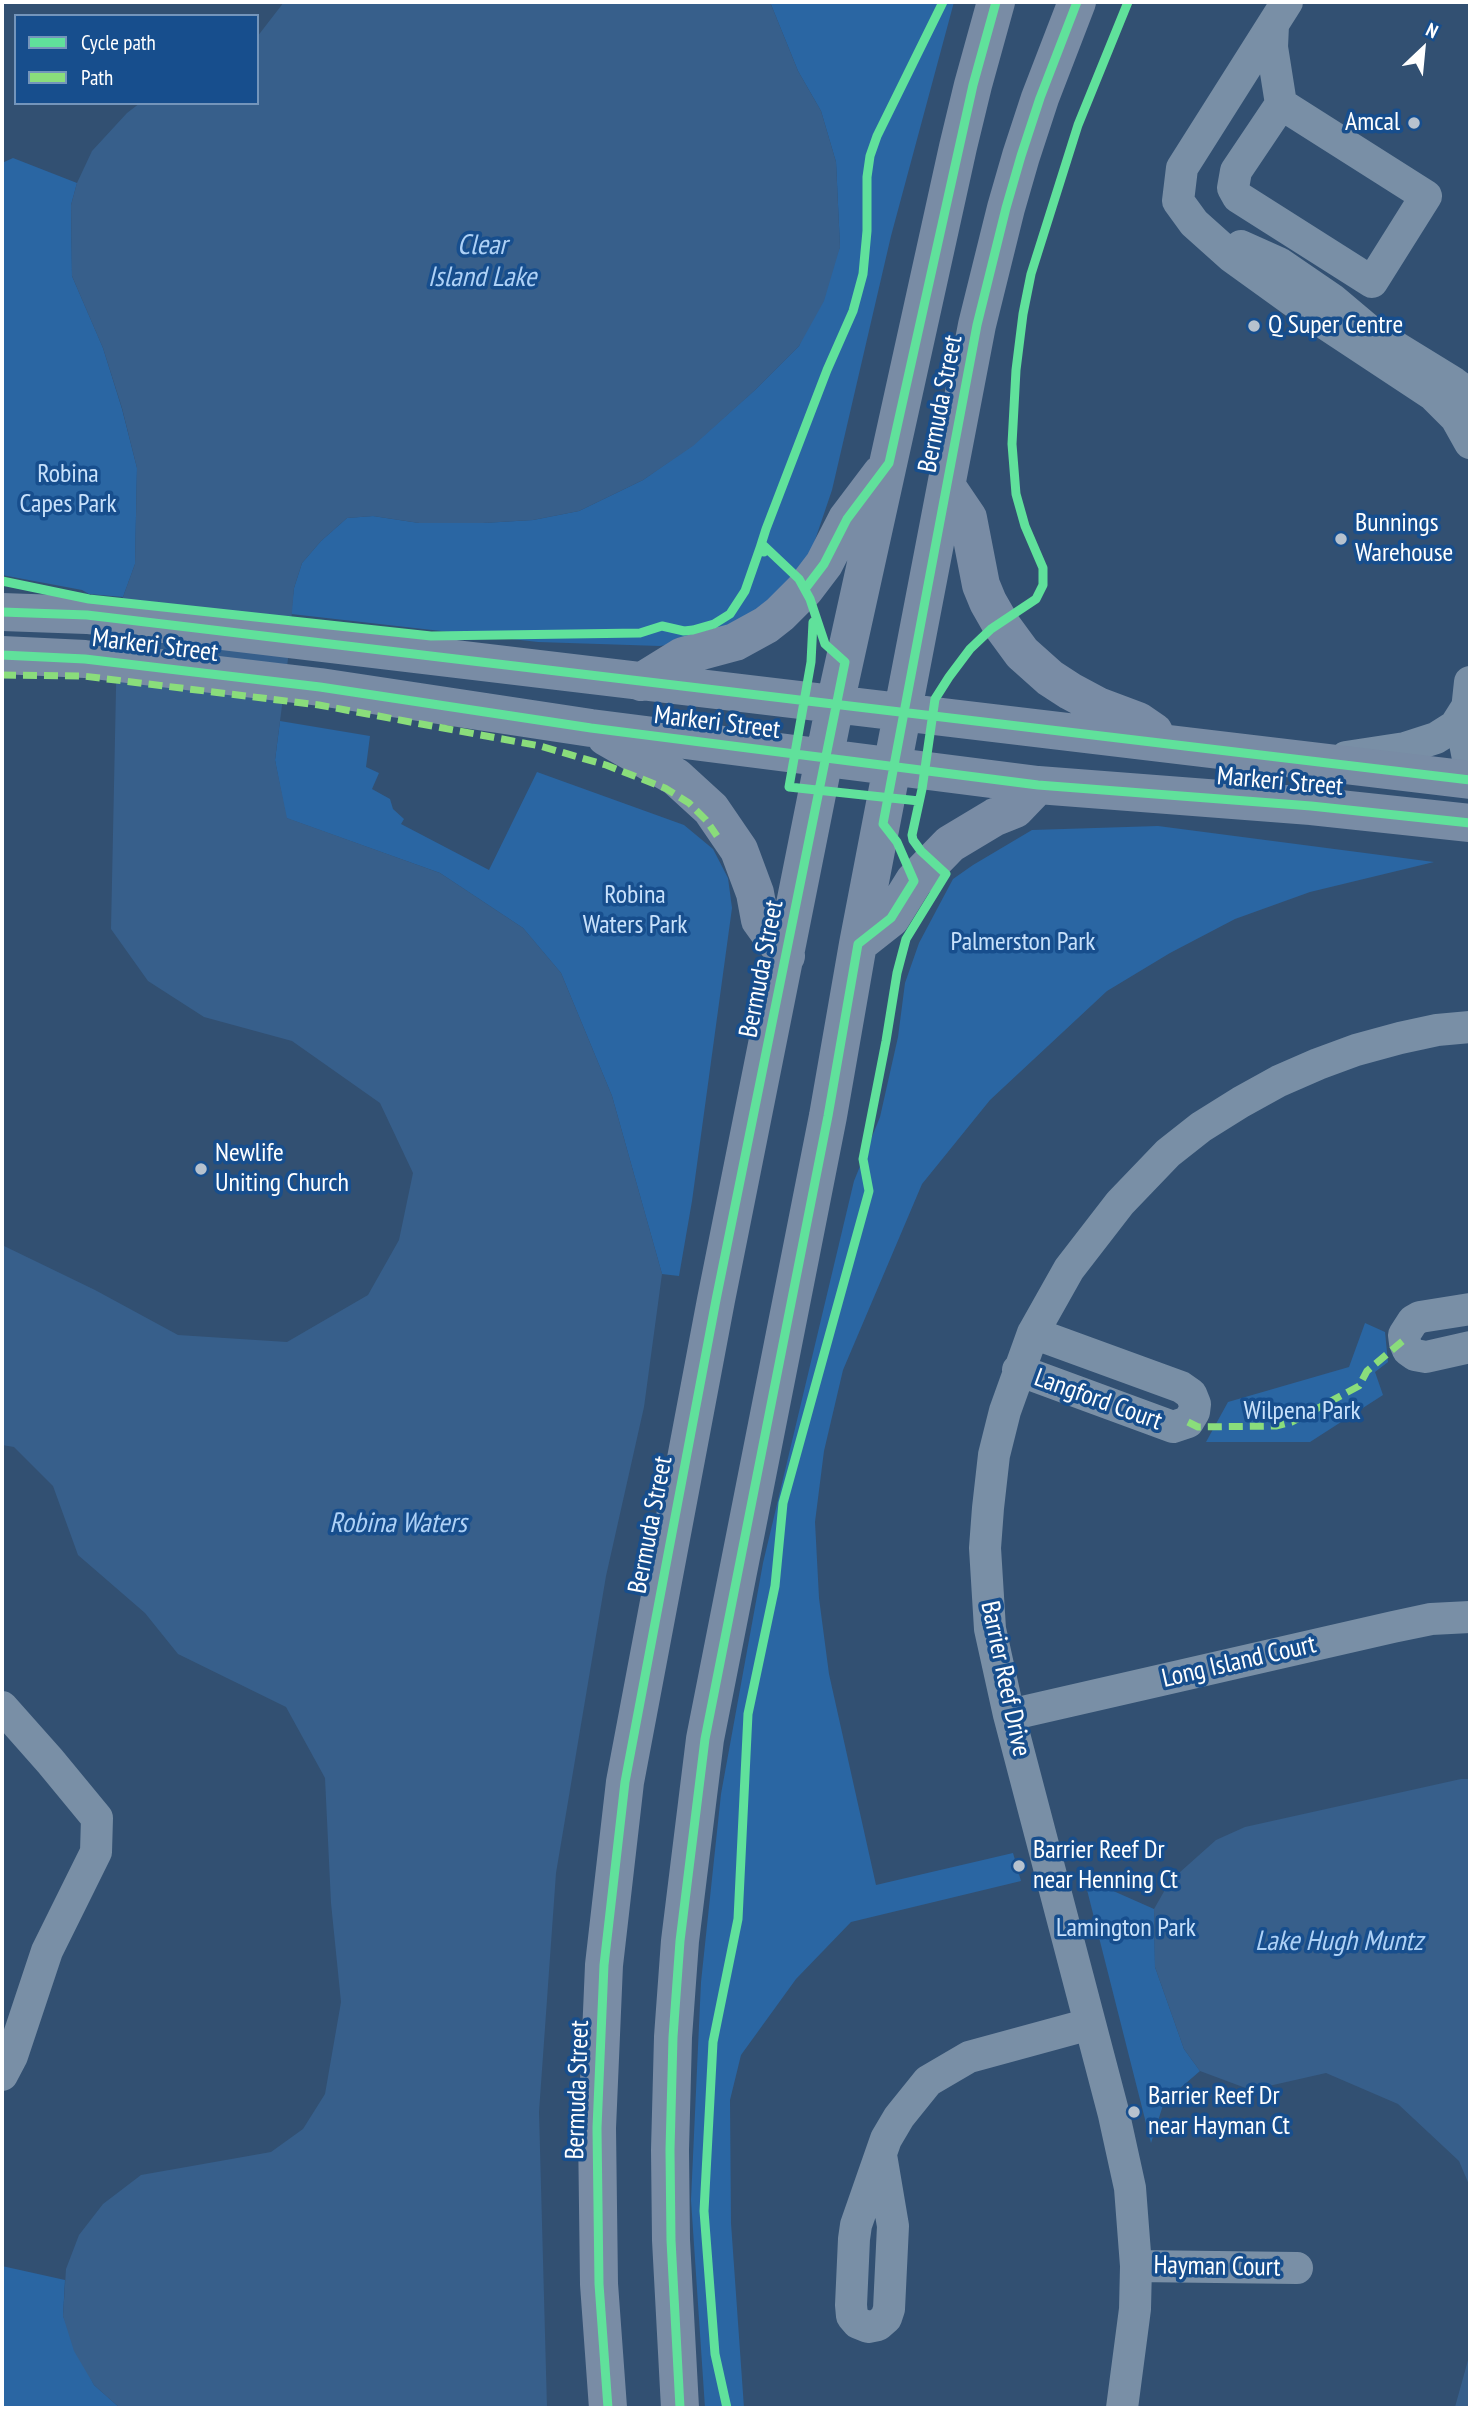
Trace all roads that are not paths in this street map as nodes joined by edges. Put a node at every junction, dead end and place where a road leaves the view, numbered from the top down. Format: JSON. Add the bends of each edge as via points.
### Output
{"nodes":[{"id":1,"x":996,"y":2,"type":"edge"},
{"id":2,"x":1077,"y":2,"type":"edge"},
{"id":3,"x":1280,"y":13,"type":"edge"},
{"id":4,"x":1281,"y":104,"type":"junction"},
{"id":5,"x":1206,"y":232,"type":"junction"},
{"id":6,"x":1372,"y":282,"type":"junction"},
{"id":7,"x":1387,"y":341,"type":"junction"},
{"id":8,"x":1466,"y":412,"type":"edge"},
{"id":9,"x":889,"y":463,"type":"junction"},
{"id":10,"x":947,"y":487,"type":"junction"},
{"id":11,"x":2,"y":612,"type":"edge"},
{"id":12,"x":2,"y":655,"type":"edge"},
{"id":13,"x":640,"y":682,"type":"junction"},
{"id":14,"x":1469,"y":695,"type":"edge"},
{"id":15,"x":835,"y":704,"type":"junction"},
{"id":16,"x":904,"y":712,"type":"junction"},
{"id":17,"x":591,"y":728,"type":"junction"},
{"id":18,"x":1173,"y":745,"type":"junction"},
{"id":19,"x":825,"y":757,"type":"junction"},
{"id":20,"x":1313,"y":762,"type":"junction"},
{"id":21,"x":893,"y":766,"type":"junction"},
{"id":22,"x":1470,"y":769,"type":"edge"},
{"id":23,"x":1470,"y":779,"type":"edge"},
{"id":24,"x":1038,"y":785,"type":"junction"},
{"id":25,"x":1470,"y":823,"type":"edge"},
{"id":26,"x":859,"y":944,"type":"junction"},
{"id":27,"x":786,"y":956,"type":"junction"},
{"id":28,"x":1470,"y":1027,"type":"edge"},
{"id":29,"x":1470,"y":1310,"type":"edge"},
{"id":30,"x":1033,"y":1333,"type":"junction"},
{"id":31,"x":1470,"y":1347,"type":"edge"},
{"id":32,"x":1018,"y":1370,"type":"junction"},
{"id":33,"x":1470,"y":1617,"type":"edge"},
{"id":34,"x":2,"y":1707,"type":"edge"},
{"id":35,"x":1009,"y":1715,"type":"junction"},
{"id":36,"x":1090,"y":2024,"type":"junction"},
{"id":37,"x":2,"y":2075,"type":"edge"},
{"id":38,"x":881,"y":2155,"type":"dead end"},
{"id":39,"x":1136,"y":2266,"type":"junction"},
{"id":40,"x":1297,"y":2268,"type":"dead end"},
{"id":41,"x":608,"y":2408,"type":"edge"},
{"id":42,"x":680,"y":2408,"type":"edge"},
{"id":43,"x":1122,"y":2408,"type":"edge"}],
"edges":[{"from":1,"to":9,"type":"main road","name":"Bermuda Street","via":[[973,85]]},
{"from":2,"to":10,"type":"main road","name":"Bermuda Street","via":[[1040,98],[1006,208],[974,338]]},
{"from":3,"to":4,"type":"street","via":[[1272,47]]},
{"from":3,"to":5,"type":"street","via":[[1182,169],[1178,201]]},
{"from":4,"to":6,"type":"street","via":[[1237,171],[1233,188],[1238,197]]},
{"from":4,"to":6,"type":"street","via":[[1426,196]]},
{"from":5,"to":7,"type":"street","via":[[1279,263]]},
{"from":5,"to":8,"type":"street","via":[[1232,257],[1298,304]]},
{"from":6,"to":7,"type":"street","via":[[1368,309]]},
{"from":7,"to":8,"type":"street"},
{"from":9,"to":13,"type":"main road","via":[[847,519],[824,564],[780,614],[735,642],[683,656]]},
{"from":9,"to":15,"type":"main road","name":"Bermuda Street"},
{"from":10,"to":16,"type":"main road","name":"Bermuda Street"},
{"from":10,"to":18,"type":"main road","via":[[968,518],[988,602],[1022,653],[1070,691],[1138,721]]},
{"from":11,"to":13,"type":"main road","name":"Markeri Street","via":[[87,615]]},
{"from":12,"to":17,"type":"main road","name":"Markeri Street","via":[[85,659],[320,687]]},
{"from":13,"to":15,"type":"main road","name":"Markeri Street"},
{"from":14,"to":20,"type":"street","via":[[1452,729],[1427,742]]},
{"from":14,"to":22,"type":"street","via":[[1464,738]]},
{"from":15,"to":16,"type":"main road","name":"Markeri Street"},
{"from":15,"to":19,"type":"main road","name":"Bermuda Street"},
{"from":16,"to":18,"type":"main road","name":"Markeri Street"},
{"from":16,"to":21,"type":"main road","name":"Bermuda Street"},
{"from":17,"to":19,"type":"main road","name":"Markeri Street"},
{"from":17,"to":27,"type":"main road","via":[[676,777],[711,809],[740,850],[760,920]]},
{"from":18,"to":20,"type":"main road","name":"Markeri Street"},
{"from":19,"to":21,"type":"main road","name":"Markeri Street"},
{"from":19,"to":27,"type":"main road","name":"Bermuda Street"},
{"from":20,"to":23,"type":"main road","name":"Markeri Street"},
{"from":21,"to":24,"type":"main road","name":"Markeri Street"},
{"from":21,"to":26,"type":"main road","name":"Bermuda Street"},
{"from":24,"to":25,"type":"main road","name":"Markeri Street"},
{"from":24,"to":26,"type":"main road","via":[[1015,809],[950,844],[923,870],[891,918]]},
{"from":26,"to":42,"type":"main road","name":"Bermuda Street","via":[[705,1740],[690,1851],[673,2038],[670,2150]]},
{"from":27,"to":41,"type":"main road","name":"Bermuda Street","via":[[640,1693],[613,1875],[597,2128],[599,2284]]},
{"from":28,"to":30,"type":"street","name":"Barrier Reef Drive","via":[[1437,1030],[1356,1050],[1279,1081],[1201,1127],[1168,1153],[1105,1221],[1069,1269]]},
{"from":29,"to":31,"type":"street","via":[[1420,1317],[1404,1335],[1408,1350],[1426,1357]]},
{"from":30,"to":32,"type":"street","name":"Barrier Reef Drive"},
{"from":30,"to":32,"type":"street","name":"Langford Court","via":[[1181,1387],[1191,1394],[1194,1412],[1188,1422],[1172,1427]]},
{"from":32,"to":35,"type":"street","name":"Barrier Reef Drive","via":[[994,1455],[985,1548],[990,1629]]},
{"from":33,"to":35,"type":"street","name":"Long Island Court","via":[[1392,1627]]},
{"from":34,"to":37,"type":"street","via":[[97,1818],[96,1852],[47,1951]]},
{"from":35,"to":36,"type":"street","name":"Barrier Reef Drive"},
{"from":36,"to":38,"type":"street","via":[[990,2049],[949,2067],[912,2099]]},
{"from":36,"to":39,"type":"street","name":"Barrier Reef Drive","via":[[1130,2188]]},
{"from":39,"to":40,"type":"street","name":"Hayman Court"},
{"from":39,"to":43,"type":"street","name":"Barrier Reef Drive","via":[[1133,2342]]}]}
